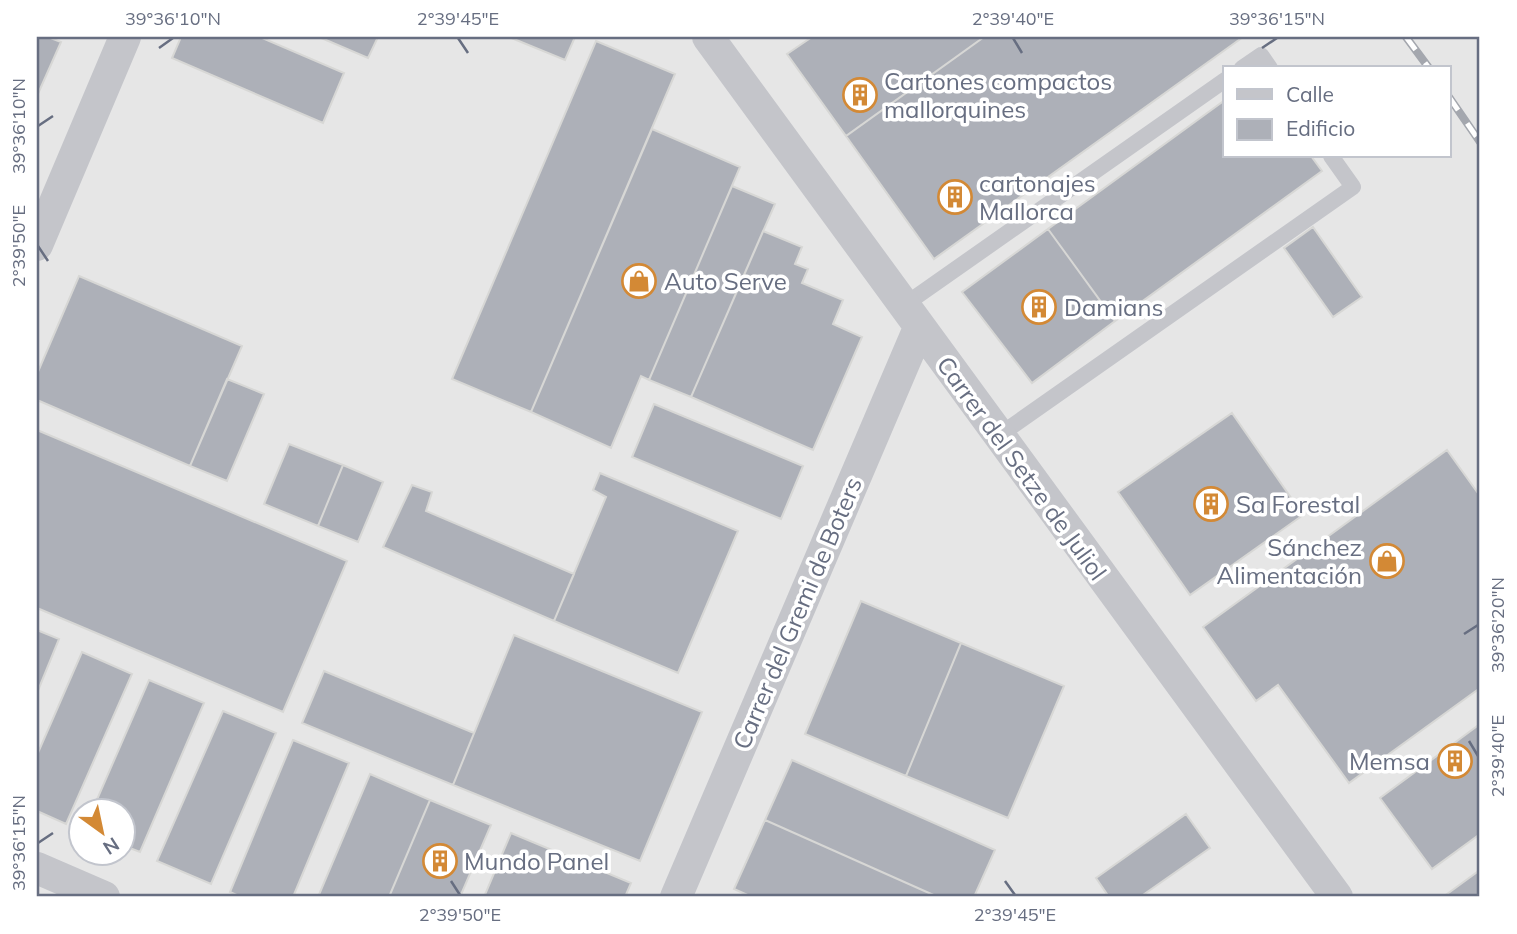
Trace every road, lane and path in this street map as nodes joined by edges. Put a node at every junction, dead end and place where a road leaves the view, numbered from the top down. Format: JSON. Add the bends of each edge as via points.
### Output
{"nodes":[{"id":1,"x":125,"y":37,"type":"edge"},
{"id":2,"x":708,"y":37,"type":"edge"},
{"id":3,"x":1245,"y":66,"type":"edge"},
{"id":4,"x":1269,"y":66,"type":"edge"},
{"id":5,"x":1223,"y":82,"type":"edge"},
{"id":6,"x":1332,"y":158,"type":"edge"},
{"id":7,"x":37,"y":244,"type":"edge"},
{"id":8,"x":911,"y":317,"type":"junction"},
{"id":9,"x":998,"y":436,"type":"junction"},
{"id":10,"x":37,"y":868,"type":"edge"},
{"id":11,"x":104,"y":897,"type":"edge"},
{"id":12,"x":676,"y":897,"type":"edge"},
{"id":13,"x":1337,"y":897,"type":"edge"}],
"edges":[{"from":1,"to":7,"type":"street"},
{"from":2,"to":8,"type":"street","name":"Carrer del Setze de Juliol"},
{"from":3,"to":4,"type":"lane","via":[[1261,55]]},
{"from":5,"to":8,"type":"lane"},
{"from":6,"to":9,"type":"lane","via":[[1353,187]]},
{"from":8,"to":9,"type":"street","name":"Carrer del Setze de Juliol"},
{"from":8,"to":12,"type":"street","name":"Carrer del Gremi de Boters"},
{"from":9,"to":13,"type":"street","name":"Carrer del Setze de Juliol"},
{"from":10,"to":11,"type":"street"}]}
